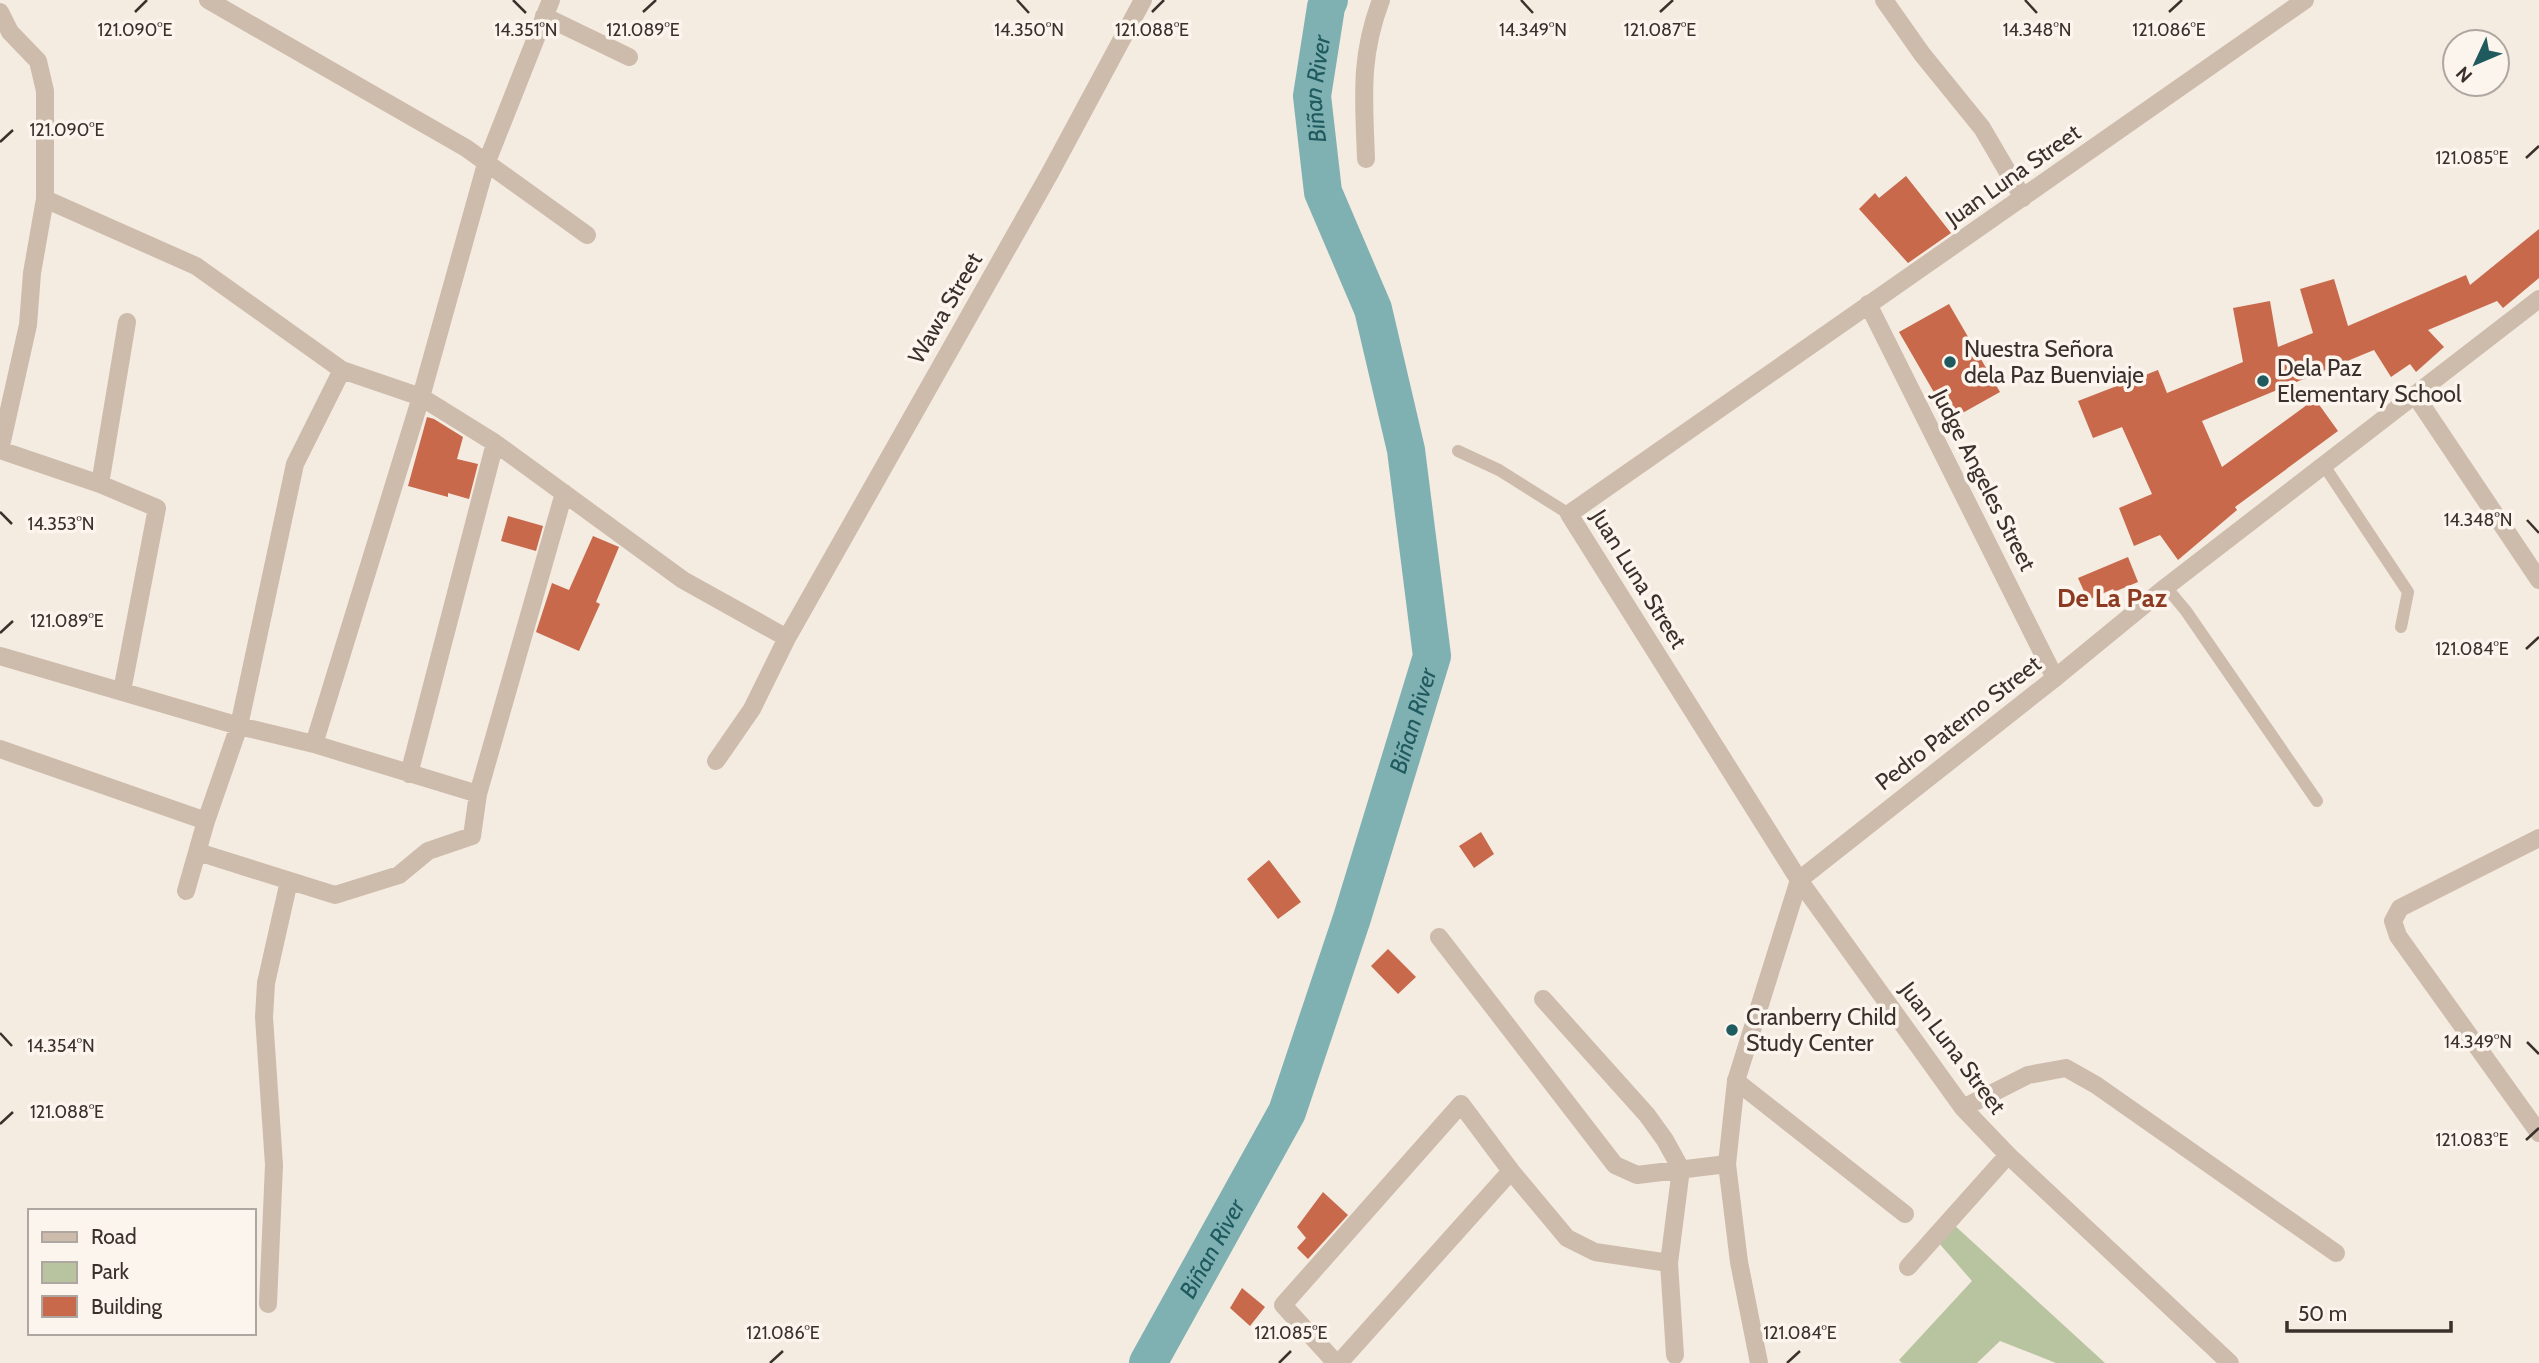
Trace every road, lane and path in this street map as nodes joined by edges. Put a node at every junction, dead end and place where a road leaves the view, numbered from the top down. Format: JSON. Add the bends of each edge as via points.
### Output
{"nodes":[{"id":1,"x":208,"y":0,"type":"edge"},
{"id":2,"x":1143,"y":0,"type":"edge"},
{"id":3,"x":1381,"y":0,"type":"edge"},
{"id":4,"x":1884,"y":0,"type":"edge"},
{"id":5,"x":2305,"y":0,"type":"edge"},
{"id":6,"x":548,"y":8,"type":"edge"},
{"id":7,"x":0,"y":12,"type":"edge"},
{"id":8,"x":629,"y":57,"type":"dead end"},
{"id":9,"x":1366,"y":159,"type":"dead end"},
{"id":10,"x":486,"y":164,"type":"junction"},
{"id":11,"x":2023,"y":198,"type":"junction"},
{"id":12,"x":46,"y":199,"type":"junction"},
{"id":13,"x":587,"y":235,"type":"dead end"},
{"id":14,"x":2539,"y":299,"type":"edge"},
{"id":15,"x":1868,"y":304,"type":"junction"},
{"id":16,"x":127,"y":322,"type":"dead end"},
{"id":17,"x":342,"y":370,"type":"junction"},
{"id":18,"x":2415,"y":395,"type":"junction"},
{"id":19,"x":421,"y":397,"type":"junction"},
{"id":20,"x":495,"y":443,"type":"junction"},
{"id":21,"x":1458,"y":451,"type":"dead end"},
{"id":22,"x":2323,"y":464,"type":"junction"},
{"id":23,"x":100,"y":484,"type":"junction"},
{"id":24,"x":564,"y":493,"type":"junction"},
{"id":25,"x":1569,"y":514,"type":"junction"},
{"id":26,"x":2539,"y":580,"type":"edge"},
{"id":27,"x":2166,"y":587,"type":"junction"},
{"id":28,"x":2401,"y":627,"type":"dead end"},
{"id":29,"x":787,"y":638,"type":"junction"},
{"id":30,"x":0,"y":656,"type":"edge"},
{"id":31,"x":2055,"y":678,"type":"junction"},
{"id":32,"x":122,"y":691,"type":"junction"},
{"id":33,"x":239,"y":726,"type":"junction"},
{"id":34,"x":314,"y":744,"type":"junction"},
{"id":35,"x":0,"y":749,"type":"edge"},
{"id":36,"x":716,"y":761,"type":"dead end"},
{"id":37,"x":409,"y":774,"type":"junction"},
{"id":38,"x":478,"y":794,"type":"junction"},
{"id":39,"x":2318,"y":801,"type":"dead end"},
{"id":40,"x":206,"y":821,"type":"junction"},
{"id":41,"x":2536,"y":845,"type":"edge"},
{"id":42,"x":198,"y":852,"type":"junction"},
{"id":43,"x":1799,"y":880,"type":"junction"},
{"id":44,"x":289,"y":881,"type":"junction"},
{"id":45,"x":186,"y":891,"type":"dead end"},
{"id":46,"x":1439,"y":937,"type":"dead end"},
{"id":47,"x":1543,"y":999,"type":"dead end"},
{"id":48,"x":1736,"y":1082,"type":"junction"},
{"id":49,"x":1963,"y":1108,"type":"junction"},
{"id":50,"x":2539,"y":1133,"type":"edge"},
{"id":51,"x":2008,"y":1155,"type":"junction"},
{"id":52,"x":1727,"y":1164,"type":"junction"},
{"id":53,"x":1682,"y":1169,"type":"junction"},
{"id":54,"x":1511,"y":1171,"type":"junction"},
{"id":55,"x":1905,"y":1214,"type":"dead end"},
{"id":56,"x":2336,"y":1253,"type":"dead end"},
{"id":57,"x":1669,"y":1262,"type":"junction"},
{"id":58,"x":1908,"y":1267,"type":"dead end"},
{"id":59,"x":268,"y":1304,"type":"dead end"},
{"id":60,"x":1675,"y":1355,"type":"dead end"},
{"id":61,"x":1338,"y":1363,"type":"edge"},
{"id":62,"x":1760,"y":1363,"type":"edge"},
{"id":63,"x":2231,"y":1363,"type":"edge"}],
"edges":[{"from":1,"to":10,"type":"street","via":[[400,108]]},
{"from":2,"to":29,"type":"street","name":"Wawa Street"},
{"from":3,"to":9,"type":"street","via":[[1362,77]]},
{"from":4,"to":11,"type":"street","via":[[1982,128]]},
{"from":5,"to":11,"type":"street","name":"Juan Luna Street"},
{"from":6,"to":8,"type":"street"},
{"from":6,"to":10,"type":"street"},
{"from":7,"to":12,"type":"street","via":[[10,32],[38,61],[45,91]]},
{"from":10,"to":13,"type":"street"},
{"from":10,"to":19,"type":"street"},
{"from":11,"to":15,"type":"street","name":"Juan Luna Street"},
{"from":12,"to":17,"type":"street","via":[[196,266]]},
{"from":12,"to":23,"type":"street","via":[[27,325],[0,450]]},
{"from":14,"to":18,"type":"street","name":"Pedro Paterno Street"},
{"from":15,"to":25,"type":"street","name":"Juan Luna Street"},
{"from":15,"to":31,"type":"street","name":"Judge Angeles Street"},
{"from":16,"to":23,"type":"street"},
{"from":17,"to":19,"type":"street"},
{"from":17,"to":33,"type":"street","via":[[295,464]]},
{"from":18,"to":22,"type":"street","name":"Pedro Paterno Street"},
{"from":18,"to":26,"type":"street"},
{"from":19,"to":20,"type":"street"},
{"from":19,"to":34,"type":"street"},
{"from":20,"to":24,"type":"street"},
{"from":20,"to":37,"type":"street"},
{"from":21,"to":25,"type":"lane","via":[[1499,470]]},
{"from":22,"to":27,"type":"street","name":"Pedro Paterno Street"},
{"from":22,"to":28,"type":"lane","via":[[2408,592]]},
{"from":23,"to":32,"type":"street","via":[[157,508]]},
{"from":24,"to":29,"type":"street","via":[[683,580]]},
{"from":24,"to":38,"type":"street"},
{"from":25,"to":43,"type":"street","name":"Juan Luna Street"},
{"from":27,"to":31,"type":"street","name":"Pedro Paterno Street"},
{"from":27,"to":39,"type":"lane"},
{"from":29,"to":36,"type":"street","name":"Wawa Street","via":[[752,709]]},
{"from":30,"to":32,"type":"street"},
{"from":31,"to":43,"type":"street","name":"Pedro Paterno Street"},
{"from":32,"to":33,"type":"street"},
{"from":33,"to":34,"type":"street"},
{"from":33,"to":40,"type":"street"},
{"from":34,"to":37,"type":"street"},
{"from":35,"to":40,"type":"street"},
{"from":37,"to":38,"type":"street"},
{"from":38,"to":44,"type":"street","via":[[472,836],[428,851],[399,876],[335,895]]},
{"from":40,"to":42,"type":"street"},
{"from":41,"to":50,"type":"street","via":[[2400,908],[2393,921],[2398,936]]},
{"from":42,"to":44,"type":"street"},
{"from":42,"to":45,"type":"street"},
{"from":43,"to":48,"type":"street"},
{"from":43,"to":49,"type":"street","name":"Juan Luna Street"},
{"from":44,"to":59,"type":"street","via":[[265,983],[274,1165]]},
{"from":46,"to":53,"type":"street","via":[[1615,1165],[1637,1175]]},
{"from":47,"to":53,"type":"street","via":[[1647,1115]]},
{"from":48,"to":52,"type":"street"},
{"from":48,"to":55,"type":"street"},
{"from":49,"to":51,"type":"street","name":"Juan Luna Street"},
{"from":49,"to":56,"type":"street","via":[[2028,1075],[2066,1068]]},
{"from":51,"to":58,"type":"street"},
{"from":51,"to":63,"type":"street","name":"Juan Luna Street"},
{"from":52,"to":53,"type":"street"},
{"from":52,"to":62,"type":"street","via":[[1741,1273]]},
{"from":53,"to":57,"type":"street"},
{"from":54,"to":57,"type":"street","via":[[1567,1238],[1595,1252]]},
{"from":54,"to":61,"type":"street"},
{"from":54,"to":61,"type":"street","via":[[1461,1104],[1283,1305]]},
{"from":57,"to":60,"type":"street"}]}
